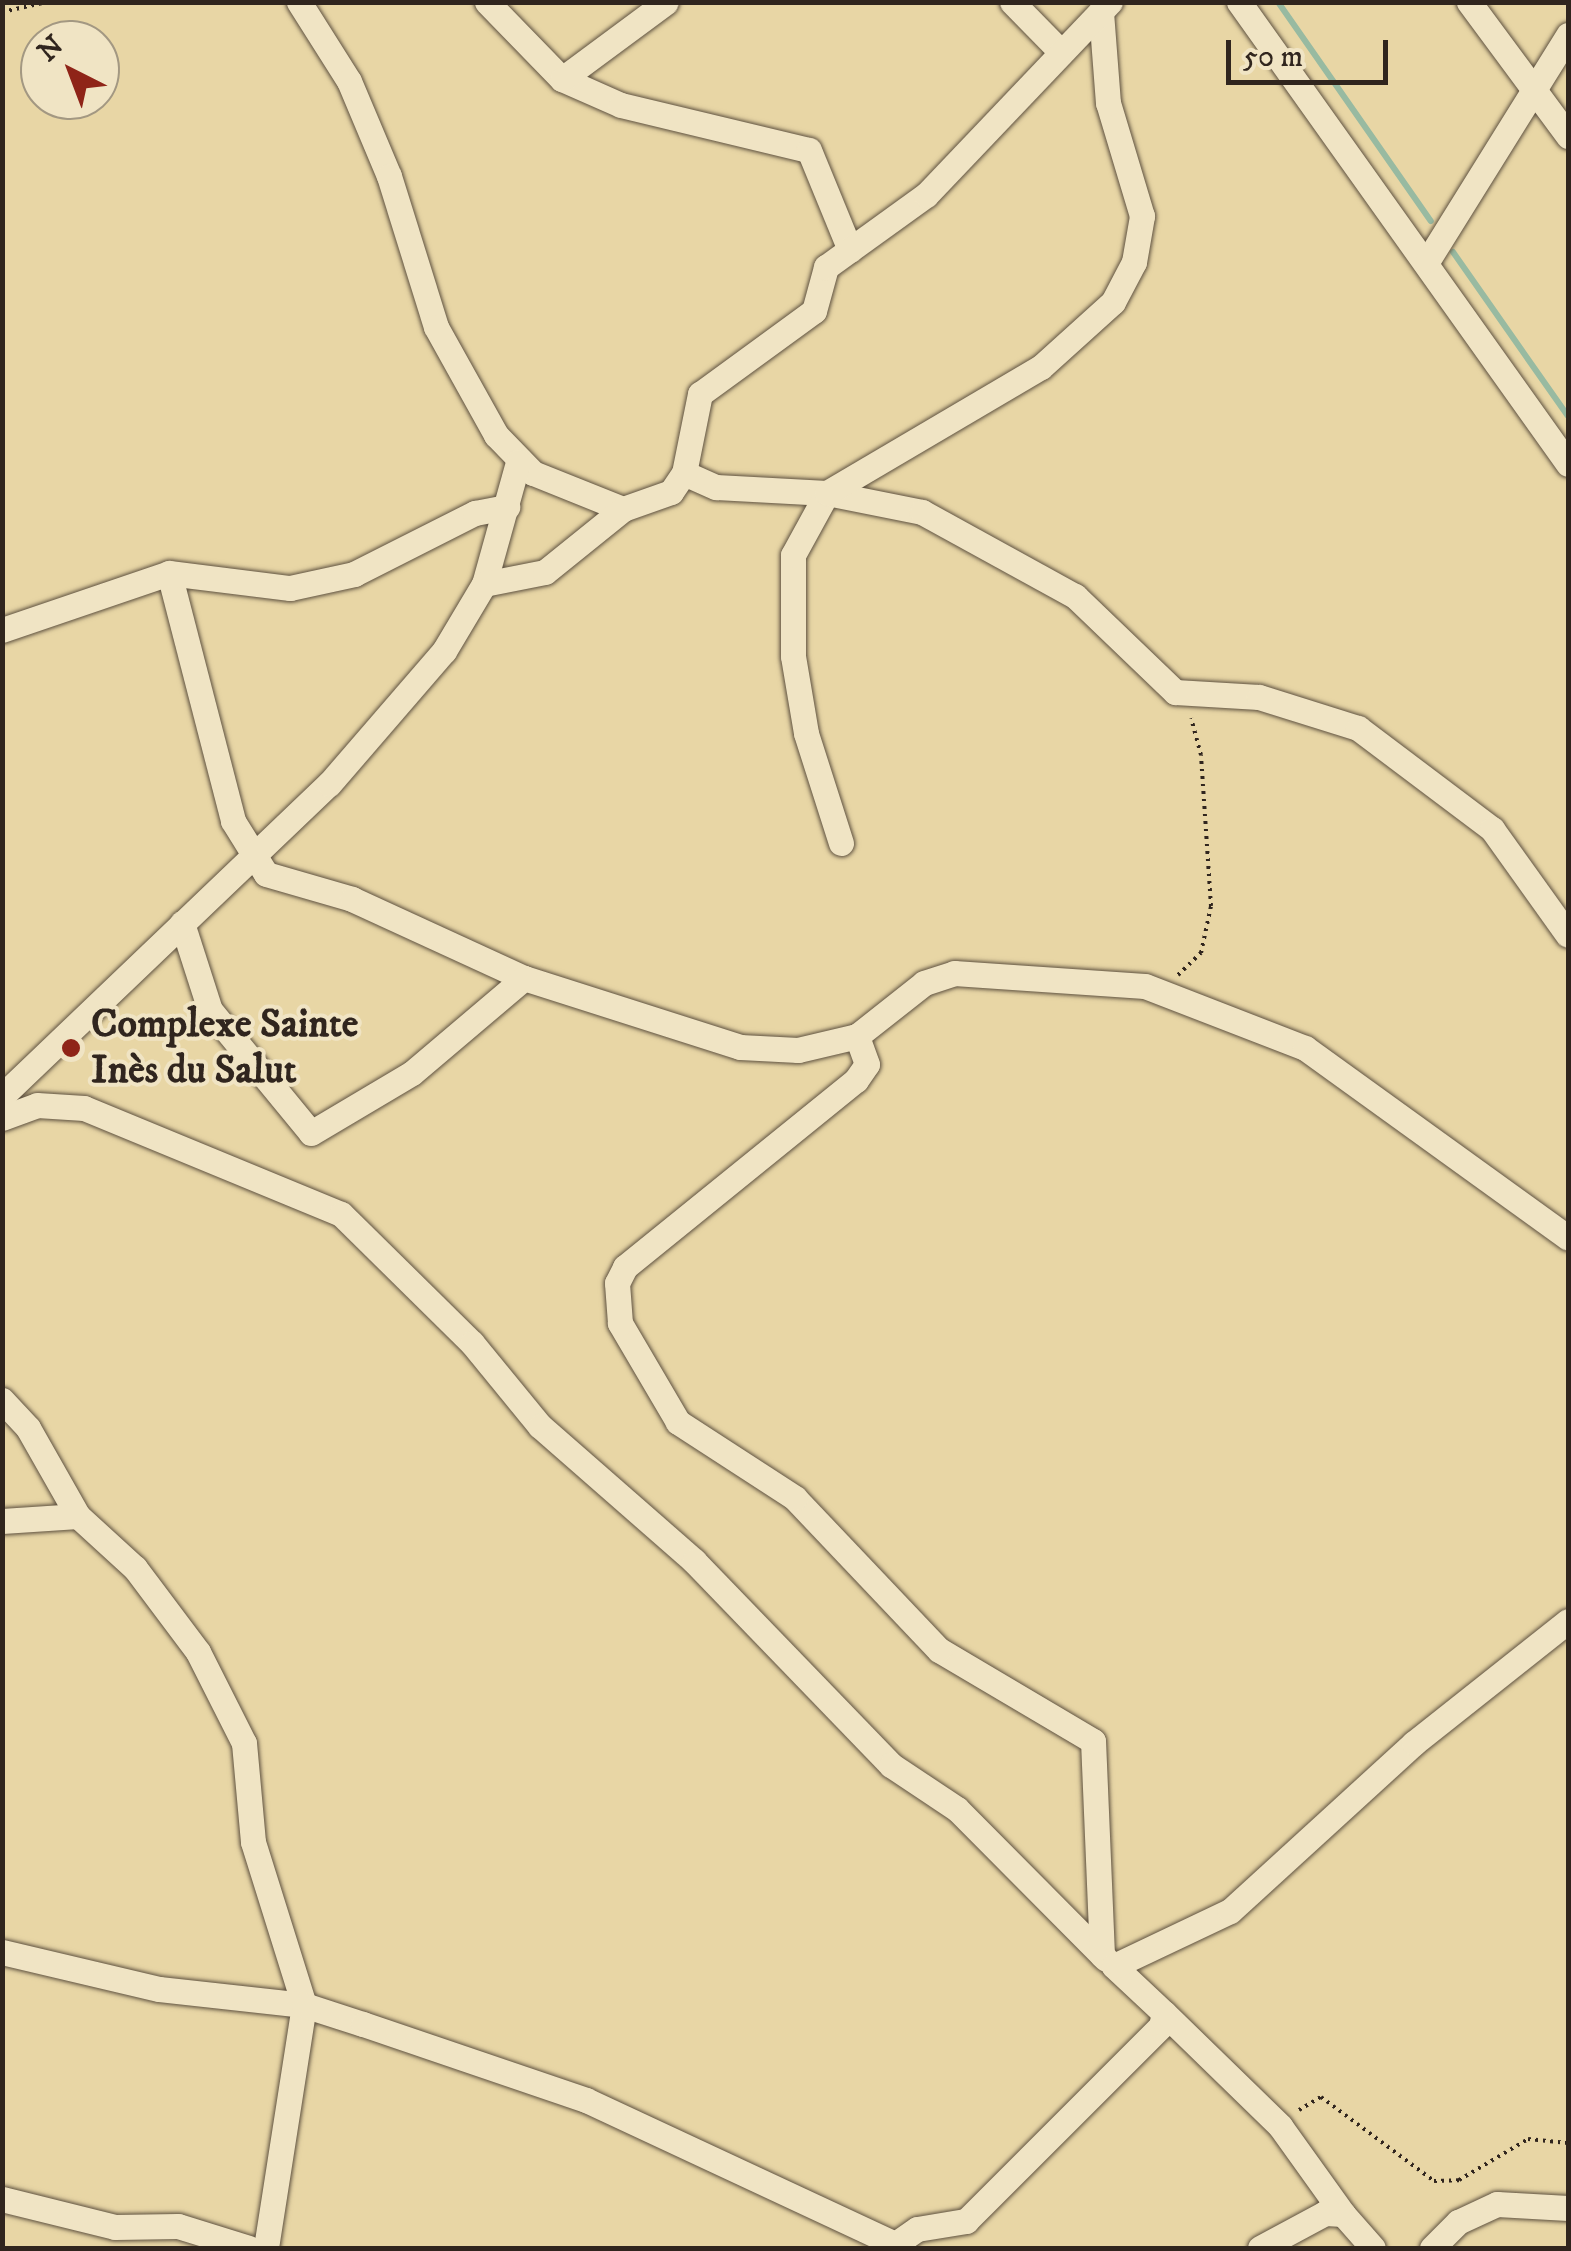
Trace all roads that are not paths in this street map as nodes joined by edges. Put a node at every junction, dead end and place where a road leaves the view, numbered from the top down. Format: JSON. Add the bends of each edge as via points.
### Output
{"nodes":[{"id":1,"x":298,"y":2,"type":"edge"},
{"id":2,"x":487,"y":2,"type":"edge"},
{"id":3,"x":666,"y":2,"type":"edge"},
{"id":4,"x":1012,"y":2,"type":"edge"},
{"id":5,"x":1239,"y":2,"type":"edge"},
{"id":6,"x":1469,"y":2,"type":"edge"},
{"id":7,"x":1106,"y":7,"type":"edge"},
{"id":8,"x":1568,"y":35,"type":"edge"},
{"id":9,"x":1058,"y":49,"type":"junction"},
{"id":10,"x":562,"y":79,"type":"junction"},
{"id":11,"x":1533,"y":89,"type":"junction"},
{"id":12,"x":1568,"y":136,"type":"edge"},
{"id":13,"x":850,"y":250,"type":"junction"},
{"id":14,"x":1428,"y":260,"type":"junction"},
{"id":15,"x":518,"y":462,"type":"junction"},
{"id":16,"x":1568,"y":464,"type":"edge"},
{"id":17,"x":684,"y":473,"type":"junction"},
{"id":18,"x":827,"y":493,"type":"junction"},
{"id":19,"x":507,"y":507,"type":"junction"},
{"id":20,"x":622,"y":509,"type":"junction"},
{"id":21,"x":168,"y":573,"type":"junction"},
{"id":22,"x":484,"y":584,"type":"junction"},
{"id":23,"x":2,"y":630,"type":"edge"},
{"id":24,"x":841,"y":843,"type":"dead end"},
{"id":25,"x":251,"y":858,"type":"junction"},
{"id":26,"x":182,"y":923,"type":"junction"},
{"id":27,"x":1568,"y":935,"type":"edge"},
{"id":28,"x":524,"y":978,"type":"junction"},
{"id":29,"x":858,"y":1036,"type":"junction"},
{"id":30,"x":28,"y":1066,"type":"junction"},
{"id":31,"x":2,"y":1073,"type":"edge"},
{"id":32,"x":2,"y":1096,"type":"edge"},
{"id":33,"x":2,"y":1118,"type":"edge"},
{"id":34,"x":1568,"y":1238,"type":"edge"},
{"id":35,"x":2,"y":1400,"type":"edge"},
{"id":36,"x":78,"y":1516,"type":"junction"},
{"id":37,"x":2,"y":1521,"type":"edge"},
{"id":38,"x":1568,"y":1621,"type":"edge"},
{"id":39,"x":2,"y":1952,"type":"edge"},
{"id":40,"x":1108,"y":1960,"type":"junction"},
{"id":41,"x":304,"y":2006,"type":"junction"},
{"id":42,"x":1164,"y":2012,"type":"junction"},
{"id":43,"x":2,"y":2199,"type":"edge"},
{"id":44,"x":1568,"y":2208,"type":"edge"},
{"id":45,"x":1343,"y":2214,"type":"junction"},
{"id":46,"x":166,"y":2237,"type":"edge"},
{"id":47,"x":862,"y":2240,"type":"edge"},
{"id":48,"x":898,"y":2246,"type":"edge"},
{"id":49,"x":249,"y":2248,"type":"edge"},
{"id":50,"x":266,"y":2248,"type":"edge"},
{"id":51,"x":1260,"y":2248,"type":"edge"},
{"id":52,"x":1373,"y":2248,"type":"edge"},
{"id":53,"x":1432,"y":2248,"type":"edge"}],
"edges":[{"from":1,"to":15,"type":"street","via":[[367,121],[436,327]]},
{"from":2,"to":10,"type":"street"},
{"from":3,"to":10,"type":"street"},
{"from":4,"to":9,"type":"street"},
{"from":5,"to":14,"type":"street"},
{"from":6,"to":11,"type":"street"},
{"from":7,"to":9,"type":"street"},
{"from":7,"to":18,"type":"street","via":[[1108,102],[1142,216],[1134,262],[1113,302],[1042,367]]},
{"from":8,"to":11,"type":"street"},
{"from":9,"to":13,"type":"street","via":[[926,195]]},
{"from":10,"to":13,"type":"street","via":[[621,105],[800,144],[826,176]]},
{"from":11,"to":12,"type":"street"},
{"from":11,"to":14,"type":"street"},
{"from":13,"to":17,"type":"street","via":[[820,274],[814,310],[700,394]]},
{"from":14,"to":16,"type":"street"},
{"from":15,"to":19,"type":"street"},
{"from":15,"to":20,"type":"street"},
{"from":17,"to":18,"type":"street","via":[[716,487]]},
{"from":17,"to":20,"type":"street","via":[[671,492]]},
{"from":18,"to":24,"type":"street","via":[[793,555],[793,656],[806,733]]},
{"from":18,"to":27,"type":"street","via":[[922,512],[983,543],[1089,606],[1175,692],[1278,701],[1358,728],[1492,829]]},
{"from":19,"to":21,"type":"street","via":[[444,526],[354,574],[290,588]]},
{"from":19,"to":22,"type":"street"},
{"from":20,"to":22,"type":"street","via":[[566,562]]},
{"from":21,"to":23,"type":"street"},
{"from":21,"to":25,"type":"street","via":[[187,619],[206,734]]},
{"from":22,"to":25,"type":"street","via":[[444,652],[329,784]]},
{"from":25,"to":26,"type":"street"},
{"from":25,"to":28,"type":"street","via":[[266,874],[352,899]]},
{"from":26,"to":28,"type":"street","via":[[210,1010],[311,1133],[412,1073]]},
{"from":26,"to":30,"type":"street"},
{"from":28,"to":29,"type":"street","via":[[740,1047],[798,1050]]},
{"from":29,"to":34,"type":"street","via":[[924,983],[954,973],[1145,986],[1305,1048]]},
{"from":29,"to":40,"type":"street","via":[[866,1064],[856,1080],[624,1266],[617,1283],[620,1323],[692,1436],[795,1498],[939,1650],[1093,1741]]},
{"from":30,"to":31,"type":"street"},
{"from":30,"to":32,"type":"street"},
{"from":33,"to":40,"type":"street","via":[[38,1104],[84,1108],[341,1214],[472,1343],[540,1426],[694,1562],[891,1765],[957,1808]]},
{"from":35,"to":36,"type":"street","via":[[28,1428]]},
{"from":36,"to":37,"type":"street"},
{"from":36,"to":41,"type":"street","via":[[135,1568],[225,1696],[244,1743],[258,1858]]},
{"from":38,"to":40,"type":"street","via":[[1414,1743],[1230,1911]]},
{"from":39,"to":41,"type":"street","via":[[159,1988]]},
{"from":40,"to":42,"type":"street"},
{"from":41,"to":47,"type":"street","via":[[586,2100]]},
{"from":41,"to":50,"type":"street"},
{"from":42,"to":45,"type":"street","via":[[1280,2126]]},
{"from":42,"to":48,"type":"street","via":[[1150,2040],[1050,2129],[976,2212]]},
{"from":43,"to":46,"type":"street"},
{"from":44,"to":53,"type":"street","via":[[1497,2204],[1458,2222]]},
{"from":45,"to":51,"type":"street","via":[[1306,2217]]},
{"from":45,"to":52,"type":"street"},
{"from":46,"to":49,"type":"street"},
{"from":47,"to":48,"type":"street"}]}
